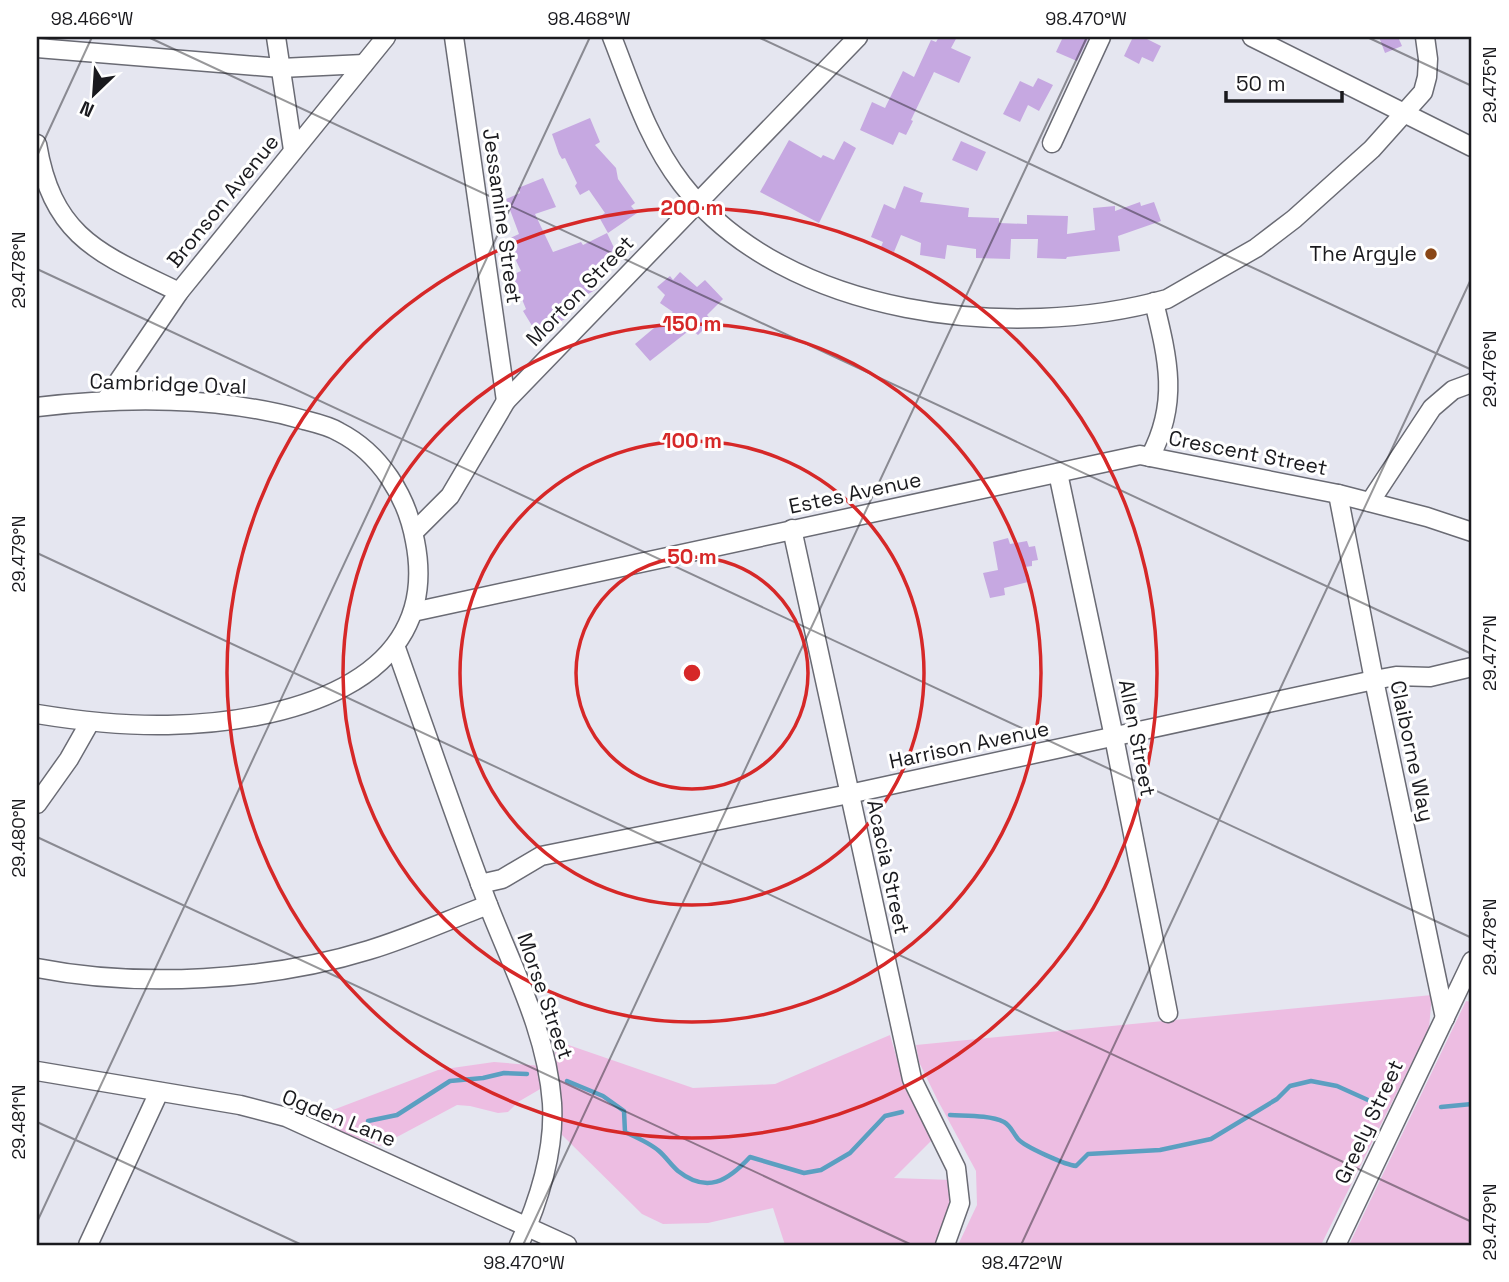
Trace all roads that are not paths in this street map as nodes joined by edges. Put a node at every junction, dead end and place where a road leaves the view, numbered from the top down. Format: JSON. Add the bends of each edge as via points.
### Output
{"nodes":[{"id":1,"x":276,"y":37,"type":"edge"},
{"id":2,"x":386,"y":37,"type":"edge"},
{"id":3,"x":454,"y":37,"type":"edge"},
{"id":4,"x":612,"y":37,"type":"edge"},
{"id":5,"x":858,"y":37,"type":"edge"},
{"id":6,"x":1101,"y":37,"type":"edge"},
{"id":7,"x":1252,"y":37,"type":"edge"},
{"id":8,"x":1425,"y":37,"type":"edge"},
{"id":9,"x":37,"y":48,"type":"edge"},
{"id":10,"x":364,"y":64,"type":"junction"},
{"id":11,"x":281,"y":68,"type":"junction"},
{"id":12,"x":1403,"y":113,"type":"junction"},
{"id":13,"x":1052,"y":143,"type":"dead end"},
{"id":14,"x":37,"y":144,"type":"edge"},
{"id":15,"x":1472,"y":147,"type":"edge"},
{"id":16,"x":293,"y":150,"type":"junction"},
{"id":17,"x":698,"y":202,"type":"junction"},
{"id":18,"x":179,"y":292,"type":"junction"},
{"id":19,"x":1154,"y":302,"type":"junction"},
{"id":20,"x":1472,"y":383,"type":"edge"},
{"id":21,"x":104,"y":401,"type":"junction"},
{"id":22,"x":506,"y":401,"type":"junction"},
{"id":23,"x":37,"y":407,"type":"edge"},
{"id":24,"x":1150,"y":457,"type":"junction"},
{"id":25,"x":1058,"y":473,"type":"junction"},
{"id":26,"x":1338,"y":494,"type":"junction"},
{"id":27,"x":1370,"y":502,"type":"junction"},
{"id":28,"x":792,"y":529,"type":"junction"},
{"id":29,"x":414,"y":532,"type":"junction"},
{"id":30,"x":1472,"y":532,"type":"edge"},
{"id":31,"x":413,"y":612,"type":"junction"},
{"id":32,"x":396,"y":648,"type":"junction"},
{"id":33,"x":1472,"y":667,"type":"edge"},
{"id":34,"x":1374,"y":680,"type":"junction"},
{"id":35,"x":37,"y":714,"type":"edge"},
{"id":36,"x":90,"y":722,"type":"junction"},
{"id":37,"x":1114,"y":737,"type":"junction"},
{"id":38,"x":849,"y":794,"type":"junction"},
{"id":39,"x":37,"y":804,"type":"edge"},
{"id":40,"x":480,"y":884,"type":"junction"},
{"id":41,"x":488,"y":905,"type":"junction"},
{"id":42,"x":1472,"y":961,"type":"edge"},
{"id":43,"x":37,"y":968,"type":"edge"},
{"id":44,"x":1168,"y":1013,"type":"dead end"},
{"id":45,"x":1445,"y":1018,"type":"junction"},
{"id":46,"x":37,"y":1071,"type":"edge"},
{"id":47,"x":159,"y":1092,"type":"junction"},
{"id":48,"x":527,"y":1226,"type":"junction"},
{"id":49,"x":88,"y":1245,"type":"edge"},
{"id":50,"x":519,"y":1245,"type":"edge"},
{"id":51,"x":567,"y":1245,"type":"edge"},
{"id":52,"x":945,"y":1245,"type":"edge"},
{"id":53,"x":1336,"y":1245,"type":"edge"}],
"edges":[{"from":1,"to":11,"type":"street"},
{"from":2,"to":10,"type":"street","name":"Bronson Avenue"},
{"from":3,"to":22,"type":"street","name":"Jessamine Street"},
{"from":4,"to":17,"type":"street","via":[[642,118],[660,152]]},
{"from":5,"to":17,"type":"street","name":"Morton Street"},
{"from":6,"to":13,"type":"street"},
{"from":7,"to":12,"type":"street"},
{"from":8,"to":12,"type":"street","via":[[1428,59],[1423,92]]},
{"from":9,"to":11,"type":"street"},
{"from":10,"to":11,"type":"street"},
{"from":10,"to":16,"type":"street","name":"Bronson Avenue"},
{"from":11,"to":16,"type":"street"},
{"from":12,"to":15,"type":"street"},
{"from":12,"to":19,"type":"street","via":[[1372,149],[1283,227],[1214,273]]},
{"from":14,"to":18,"type":"street","via":[[42,175],[70,227],[117,262]]},
{"from":16,"to":18,"type":"street","name":"Bronson Avenue"},
{"from":17,"to":19,"type":"street","via":[[748,245],[792,270],[861,297],[936,314],[1035,319]]},
{"from":17,"to":22,"type":"street","name":"Morton Street"},
{"from":18,"to":21,"type":"street","name":"Bronson Avenue"},
{"from":19,"to":24,"type":"street","via":[[1169,382],[1167,416]]},
{"from":20,"to":27,"type":"street","via":[[1453,390],[1432,408]]},
{"from":21,"to":23,"type":"street","name":"Cambridge Oval"},
{"from":21,"to":29,"type":"street","name":"Cambridge Oval","via":[[256,409],[339,431],[386,471]]},
{"from":22,"to":29,"type":"street","name":"Morton Street","via":[[450,496]]},
{"from":24,"to":25,"type":"street","name":"Estes Avenue","via":[[1140,455]]},
{"from":24,"to":26,"type":"street","name":"Crescent Street"},
{"from":25,"to":28,"type":"street","name":"Estes Avenue"},
{"from":25,"to":37,"type":"street","name":"Allen Street"},
{"from":26,"to":27,"type":"street","name":"Crescent Street"},
{"from":26,"to":34,"type":"street","name":"Claiborne Way"},
{"from":27,"to":30,"type":"street"},
{"from":28,"to":31,"type":"street","name":"Estes Avenue"},
{"from":28,"to":38,"type":"street","name":"Acacia Street"},
{"from":29,"to":31,"type":"street","name":"Cambridge Oval","via":[[421,576]]},
{"from":31,"to":32,"type":"street","name":"Cambridge Oval"},
{"from":32,"to":36,"type":"street","name":"Cambridge Oval","via":[[342,687],[275,714],[169,725]]},
{"from":32,"to":40,"type":"street"},
{"from":33,"to":34,"type":"street","name":"Harrison Avenue","via":[[1430,677]]},
{"from":34,"to":37,"type":"street","name":"Harrison Avenue"},
{"from":34,"to":45,"type":"street","name":"Claiborne Way"},
{"from":35,"to":36,"type":"street","name":"Cambridge Oval"},
{"from":36,"to":39,"type":"street"},
{"from":37,"to":38,"type":"street","name":"Harrison Avenue"},
{"from":37,"to":44,"type":"street","name":"Allen Street"},
{"from":38,"to":40,"type":"street","name":"Harrison Avenue","via":[[541,856],[502,878]]},
{"from":38,"to":52,"type":"street","name":"Acacia Street","via":[[912,1079],[956,1168],[960,1203]]},
{"from":40,"to":41,"type":"street","name":"Morse Street"},
{"from":41,"to":43,"type":"street","via":[[368,950],[291,968],[212,978],[133,979]]},
{"from":41,"to":48,"type":"street","name":"Morse Street","via":[[545,1052],[552,1102],[550,1156]]},
{"from":42,"to":45,"type":"street"},
{"from":45,"to":53,"type":"street","name":"Greely Street"},
{"from":46,"to":47,"type":"street","name":"Ogden Lane"},
{"from":47,"to":48,"type":"street","name":"Ogden Lane","via":[[286,1117]]},
{"from":47,"to":49,"type":"street"},
{"from":48,"to":50,"type":"street","name":"Morse Street"},
{"from":48,"to":51,"type":"street","name":"Ogden Lane"}]}
